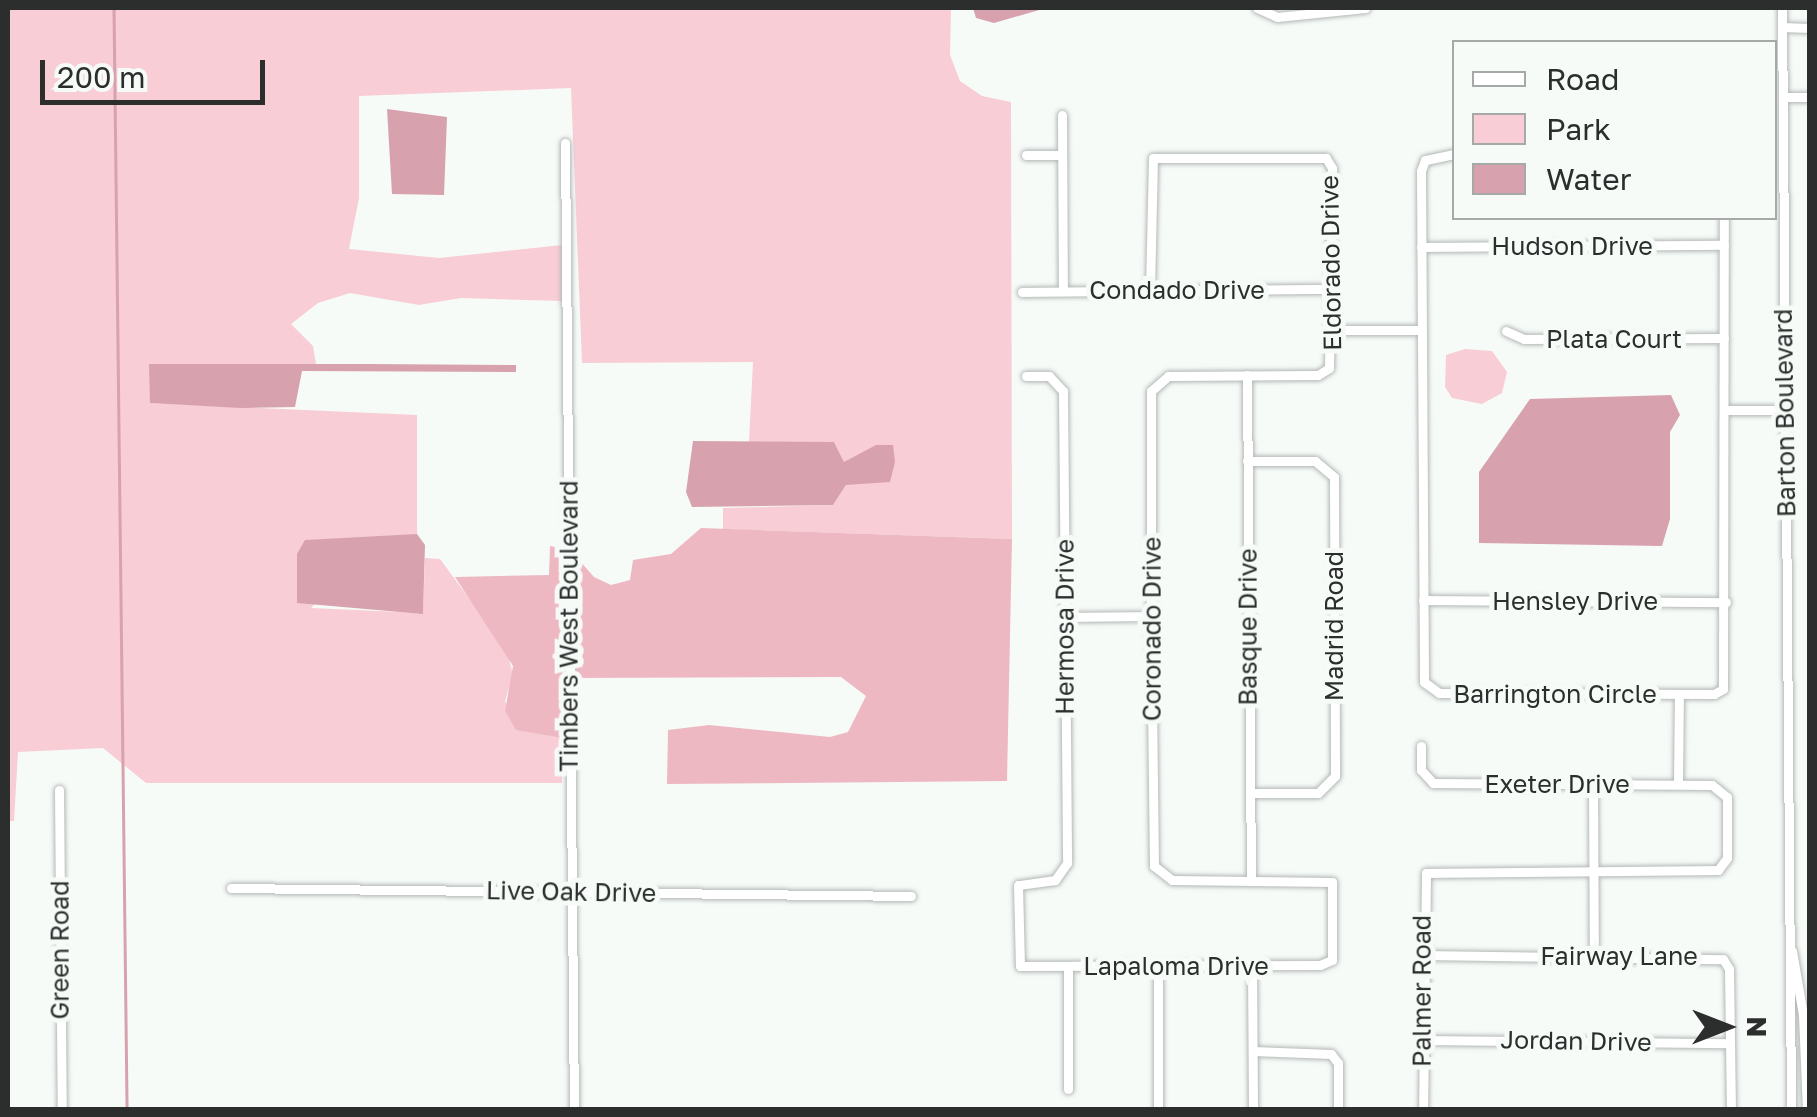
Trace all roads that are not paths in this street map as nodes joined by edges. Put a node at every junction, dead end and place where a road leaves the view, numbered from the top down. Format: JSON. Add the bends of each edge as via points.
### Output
{"nodes":[{"id":1,"x":1257,"y":8,"type":"edge"},
{"id":2,"x":1366,"y":8,"type":"edge"},
{"id":3,"x":1782,"y":8,"type":"edge"},
{"id":4,"x":1782,"y":27,"type":"junction"},
{"id":5,"x":1810,"y":28,"type":"edge"},
{"id":6,"x":1783,"y":97,"type":"junction"},
{"id":7,"x":1810,"y":97,"type":"edge"},
{"id":8,"x":1062,"y":116,"type":"dead end"},
{"id":9,"x":566,"y":143,"type":"dead end"},
{"id":10,"x":1452,"y":154,"type":"edge"},
{"id":11,"x":1062,"y":155,"type":"junction"},
{"id":12,"x":1026,"y":156,"type":"dead end"},
{"id":13,"x":1724,"y":220,"type":"edge"},
{"id":14,"x":1724,"y":245,"type":"junction"},
{"id":15,"x":1421,"y":247,"type":"junction"},
{"id":16,"x":1332,"y":289,"type":"junction"},
{"id":17,"x":1150,"y":290,"type":"junction"},
{"id":18,"x":1063,"y":291,"type":"junction"},
{"id":19,"x":1022,"y":292,"type":"dead end"},
{"id":20,"x":1333,"y":330,"type":"junction"},
{"id":21,"x":1422,"y":330,"type":"junction"},
{"id":22,"x":1506,"y":331,"type":"dead end"},
{"id":23,"x":1724,"y":338,"type":"junction"},
{"id":24,"x":1026,"y":376,"type":"dead end"},
{"id":25,"x":1247,"y":376,"type":"junction"},
{"id":26,"x":1725,"y":410,"type":"junction"},
{"id":27,"x":1785,"y":410,"type":"junction"},
{"id":28,"x":1247,"y":462,"type":"junction"},
{"id":29,"x":1423,"y":600,"type":"junction"},
{"id":30,"x":1726,"y":602,"type":"junction"},
{"id":31,"x":1151,"y":616,"type":"junction"},
{"id":32,"x":1065,"y":617,"type":"junction"},
{"id":33,"x":1680,"y":694,"type":"junction"},
{"id":34,"x":1420,"y":746,"type":"dead end"},
{"id":35,"x":1593,"y":784,"type":"junction"},
{"id":36,"x":1678,"y":784,"type":"junction"},
{"id":37,"x":59,"y":790,"type":"dead end"},
{"id":38,"x":1250,"y":793,"type":"junction"},
{"id":39,"x":1594,"y":869,"type":"junction"},
{"id":40,"x":1251,"y":879,"type":"junction"},
{"id":41,"x":231,"y":888,"type":"dead end"},
{"id":42,"x":571,"y":892,"type":"junction"},
{"id":43,"x":911,"y":896,"type":"dead end"},
{"id":44,"x":1790,"y":938,"type":"junction"},
{"id":45,"x":1422,"y":954,"type":"junction"},
{"id":46,"x":1594,"y":956,"type":"junction"},
{"id":47,"x":1020,"y":966,"type":"joint"},
{"id":48,"x":1252,"y":966,"type":"junction"},
{"id":49,"x":1068,"y":967,"type":"junction"},
{"id":50,"x":1158,"y":967,"type":"junction"},
{"id":51,"x":1790,"y":1036,"type":"junction"},
{"id":52,"x":1807,"y":1036,"type":"edge"},
{"id":53,"x":1422,"y":1040,"type":"junction"},
{"id":54,"x":1730,"y":1043,"type":"junction"},
{"id":55,"x":1253,"y":1051,"type":"junction"},
{"id":56,"x":1068,"y":1089,"type":"dead end"},
{"id":57,"x":62,"y":1110,"type":"edge"},
{"id":58,"x":574,"y":1110,"type":"edge"},
{"id":59,"x":1158,"y":1110,"type":"edge"},
{"id":60,"x":1254,"y":1110,"type":"edge"},
{"id":61,"x":1338,"y":1110,"type":"edge"},
{"id":62,"x":1424,"y":1110,"type":"edge"},
{"id":63,"x":1731,"y":1110,"type":"edge"},
{"id":64,"x":1791,"y":1110,"type":"edge"},
{"id":65,"x":1807,"y":1110,"type":"edge"}],
"edges":[{"from":1,"to":2,"type":"street","via":[[1299,17]]},
{"from":3,"to":4,"type":"street","name":"Barton Boulevard"},
{"from":4,"to":5,"type":"street"},
{"from":4,"to":6,"type":"street","name":"Barton Boulevard"},
{"from":6,"to":7,"type":"street"},
{"from":6,"to":27,"type":"street","name":"Barton Boulevard"},
{"from":8,"to":11,"type":"street"},
{"from":9,"to":42,"type":"street","name":"Timbers West Boulevard"},
{"from":10,"to":15,"type":"street","name":"Barrington Circle","via":[[1425,160],[1420,171]]},
{"from":11,"to":12,"type":"street"},
{"from":11,"to":18,"type":"street"},
{"from":13,"to":14,"type":"street","name":"Barrington Circle"},
{"from":14,"to":15,"type":"street","name":"Hudson Drive"},
{"from":14,"to":23,"type":"street","name":"Barrington Circle"},
{"from":15,"to":21,"type":"street","name":"Barrington Circle"},
{"from":16,"to":17,"type":"street","name":"Condado Drive"},
{"from":16,"to":17,"type":"street","name":"Eldorado Drive","via":[[1332,168],[1326,158],[1153,158]]},
{"from":16,"to":20,"type":"street","name":"Eldorado Drive"},
{"from":17,"to":18,"type":"street","name":"Condado Drive"},
{"from":18,"to":19,"type":"street","name":"Condado Drive"},
{"from":20,"to":21,"type":"street"},
{"from":20,"to":25,"type":"street","name":"Eldorado Drive","via":[[1329,368],[1318,375]]},
{"from":21,"to":29,"type":"street","name":"Barrington Circle"},
{"from":22,"to":23,"type":"street","name":"Plata Court","via":[[1524,339]]},
{"from":23,"to":26,"type":"street","name":"Barrington Circle"},
{"from":24,"to":32,"type":"street","name":"Hermosa Drive","via":[[1058,382]]},
{"from":25,"to":28,"type":"street","name":"Basque Drive"},
{"from":25,"to":31,"type":"street","name":"Coronado Drive","via":[[1156,381]]},
{"from":26,"to":27,"type":"street"},
{"from":26,"to":30,"type":"street","name":"Barrington Circle"},
{"from":27,"to":44,"type":"street","name":"Barton Boulevard"},
{"from":28,"to":38,"type":"street","name":"Basque Drive"},
{"from":28,"to":38,"type":"street","name":"Madrid Road","via":[[1315,461],[1334,478],[1335,776],[1318,793]]},
{"from":29,"to":30,"type":"street","name":"Hensley Drive"},
{"from":29,"to":33,"type":"street","name":"Barrington Circle","via":[[1424,682],[1439,693]]},
{"from":30,"to":33,"type":"street","name":"Barrington Circle","via":[[1724,689]]},
{"from":31,"to":32,"type":"street"},
{"from":31,"to":40,"type":"street","name":"Coronado Drive","via":[[1154,866],[1160,878]]},
{"from":32,"to":47,"type":"street","name":"Hermosa Drive","via":[[1062,874],[1026,880],[1016,892]]},
{"from":33,"to":36,"type":"street"},
{"from":34,"to":35,"type":"street","name":"Exeter Drive","via":[[1421,770],[1433,783]]},
{"from":35,"to":36,"type":"street","name":"Exeter Drive"},
{"from":35,"to":39,"type":"street"},
{"from":36,"to":39,"type":"street","name":"Exeter Drive","via":[[1722,788],[1727,858],[1718,870]]},
{"from":37,"to":57,"type":"street","name":"Green Road"},
{"from":38,"to":40,"type":"street","name":"Basque Drive"},
{"from":39,"to":45,"type":"street","name":"Palmer Road","via":[[1426,873]]},
{"from":39,"to":46,"type":"street"},
{"from":40,"to":48,"type":"street","name":"Lapaloma Drive","via":[[1332,882],[1332,960]]},
{"from":41,"to":42,"type":"street","name":"Live Oak Drive"},
{"from":42,"to":43,"type":"street","name":"Live Oak Drive"},
{"from":42,"to":58,"type":"street","name":"Timbers West Boulevard"},
{"from":44,"to":51,"type":"street","name":"Barton Boulevard"},
{"from":44,"to":52,"type":"street","name":"Barton Boulevard"},
{"from":45,"to":46,"type":"street","name":"Fairway Lane"},
{"from":45,"to":53,"type":"street","name":"Palmer Road"},
{"from":46,"to":54,"type":"street","name":"Fairway Lane","via":[[1723,960],[1729,969]]},
{"from":47,"to":49,"type":"street","name":"Lapaloma Drive"},
{"from":48,"to":50,"type":"street","name":"Lapaloma Drive"},
{"from":48,"to":55,"type":"street"},
{"from":49,"to":50,"type":"street","name":"Lapaloma Drive"},
{"from":49,"to":56,"type":"street"},
{"from":50,"to":59,"type":"street"},
{"from":51,"to":52,"type":"street"},
{"from":51,"to":64,"type":"street","name":"Barton Boulevard"},
{"from":52,"to":65,"type":"street","name":"Barton Boulevard"},
{"from":53,"to":54,"type":"street","name":"Jordan Drive"},
{"from":53,"to":62,"type":"street","name":"Palmer Road"},
{"from":54,"to":63,"type":"street","name":"Fairway Lane"},
{"from":55,"to":60,"type":"street"},
{"from":55,"to":61,"type":"street","via":[[1330,1054],[1338,1063]]}]}
